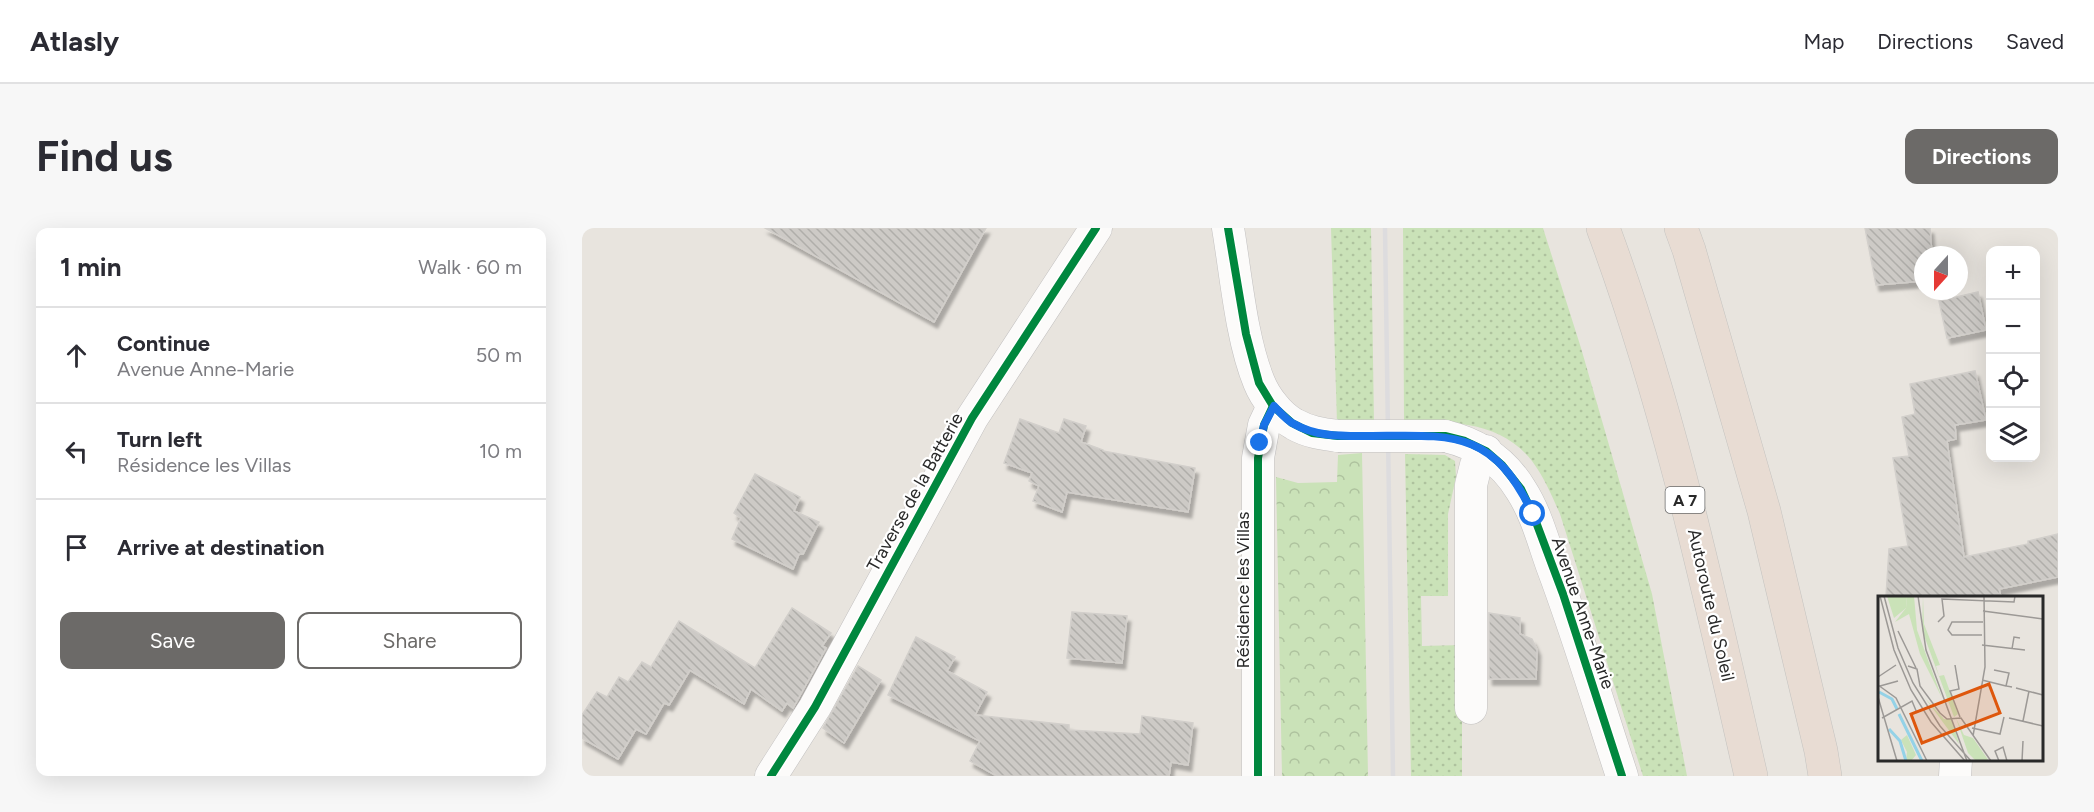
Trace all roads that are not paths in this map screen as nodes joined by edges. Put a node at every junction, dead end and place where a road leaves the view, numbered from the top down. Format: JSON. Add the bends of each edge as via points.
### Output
{"nodes":[{"id":1,"x":1096,"y":228,"type":"edge"},
{"id":2,"x":1228,"y":228,"type":"edge"},
{"id":3,"x":1604,"y":228,"type":"edge"},
{"id":4,"x":1681,"y":228,"type":"edge"},
{"id":5,"x":1274,"y":406,"type":"junction"},
{"id":6,"x":1486,"y":451,"type":"junction"},
{"id":7,"x":1471,"y":708,"type":"dead end"},
{"id":8,"x":1956,"y":761,"type":"edge"},
{"id":9,"x":771,"y":776,"type":"edge"},
{"id":10,"x":1258,"y":776,"type":"edge"},
{"id":11,"x":1622,"y":776,"type":"edge"},
{"id":12,"x":1751,"y":776,"type":"edge"},
{"id":13,"x":1825,"y":776,"type":"edge"},
{"id":14,"x":1955,"y":776,"type":"edge"}],
"edges":[{"from":1,"to":9,"type":"street","name":"Traverse de la Batterie","via":[[972,418],[815,707]]},
{"from":2,"to":5,"type":"street","name":"Avenue Anne-Marie","via":[[1246,334],[1259,382]]},
{"from":3,"to":12,"type":"highway","name":"Autoroute du Soleil","number":"A 7","via":[[1653,382],[1698,548]]},
{"from":4,"to":13,"type":"highway","via":[[1764,511]]},
{"from":5,"to":6,"type":"street","name":"Avenue Anne-Marie","bridge":true,"via":[[1292,423],[1312,432],[1338,436],[1445,436]]},
{"from":5,"to":10,"type":"street","name":"Résidence les Villas","via":[[1264,425],[1258,458]]},
{"from":6,"to":7,"type":"street","via":[[1476,465],[1471,485]]},
{"from":6,"to":11,"type":"street","name":"Avenue Anne-Marie","via":[[1521,489],[1533,514]]},
{"from":8,"to":14,"type":"street"}]}
